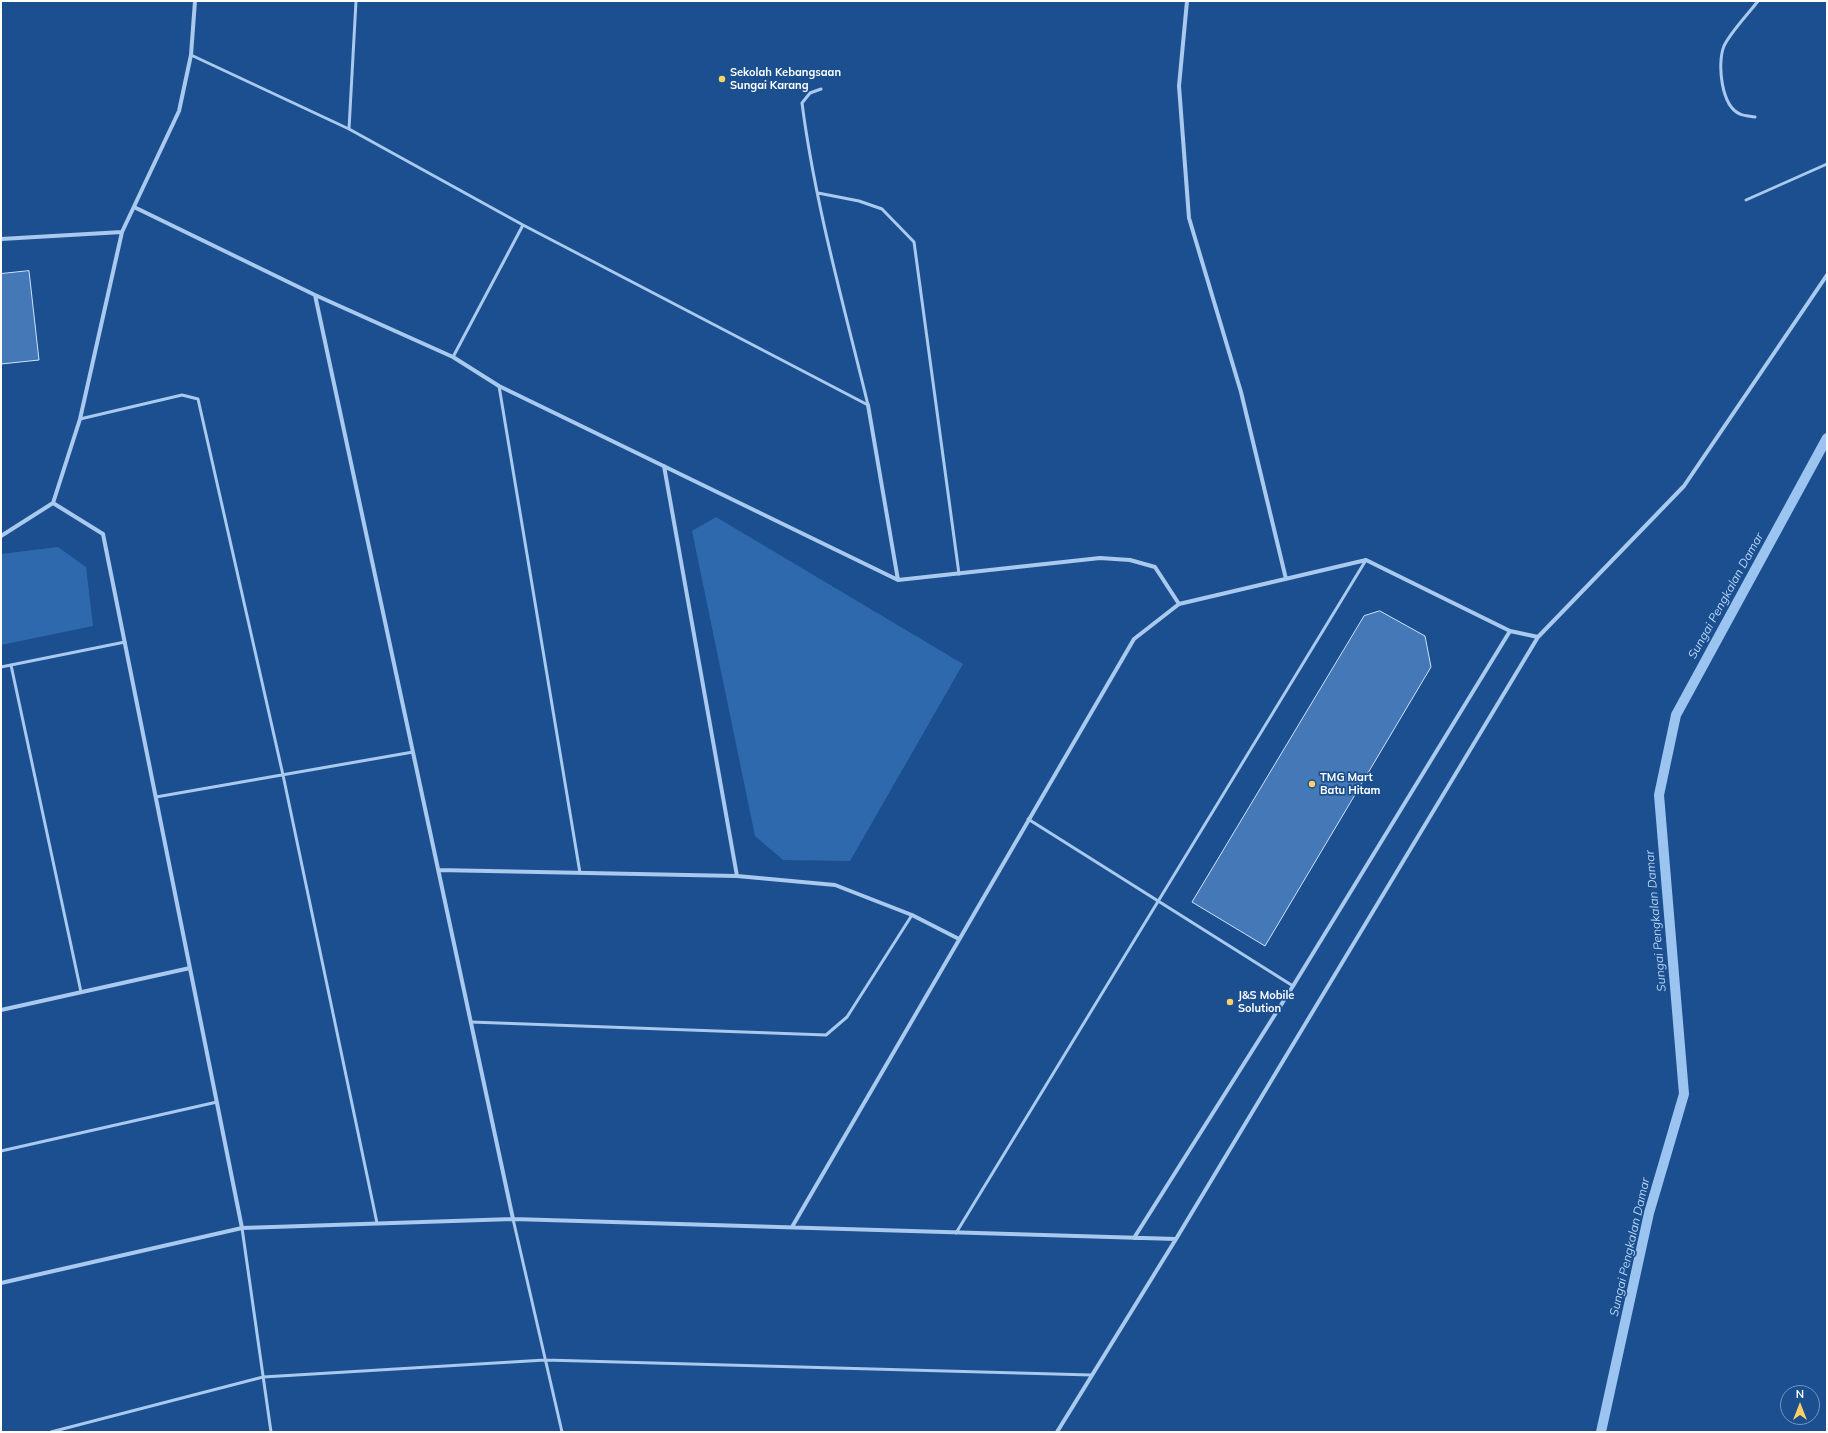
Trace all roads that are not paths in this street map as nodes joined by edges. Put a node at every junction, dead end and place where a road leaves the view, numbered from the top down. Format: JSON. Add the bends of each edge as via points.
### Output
{"nodes":[{"id":1,"x":195,"y":1,"type":"edge"},
{"id":2,"x":356,"y":1,"type":"edge"},
{"id":3,"x":1187,"y":1,"type":"edge"},
{"id":4,"x":1758,"y":1,"type":"edge"},
{"id":5,"x":191,"y":55,"type":"junction"},
{"id":6,"x":821,"y":90,"type":"dead end"},
{"id":7,"x":1755,"y":117,"type":"dead end"},
{"id":8,"x":349,"y":129,"type":"junction"},
{"id":9,"x":1827,"y":164,"type":"edge"},
{"id":10,"x":818,"y":193,"type":"junction"},
{"id":11,"x":1746,"y":200,"type":"dead end"},
{"id":12,"x":134,"y":207,"type":"junction"},
{"id":13,"x":523,"y":225,"type":"junction"},
{"id":14,"x":122,"y":232,"type":"junction"},
{"id":15,"x":1,"y":239,"type":"edge"},
{"id":16,"x":1827,"y":275,"type":"edge"},
{"id":17,"x":315,"y":295,"type":"junction"},
{"id":18,"x":453,"y":357,"type":"junction"},
{"id":19,"x":499,"y":386,"type":"junction"},
{"id":20,"x":868,"y":404,"type":"junction"},
{"id":21,"x":80,"y":419,"type":"junction"},
{"id":22,"x":664,"y":466,"type":"junction"},
{"id":23,"x":53,"y":503,"type":"junction"},
{"id":24,"x":1,"y":536,"type":"edge"},
{"id":25,"x":1366,"y":560,"type":"junction"},
{"id":26,"x":959,"y":574,"type":"junction"},
{"id":27,"x":1286,"y":579,"type":"junction"},
{"id":28,"x":898,"y":580,"type":"junction"},
{"id":29,"x":1179,"y":604,"type":"junction"},
{"id":30,"x":1510,"y":631,"type":"junction"},
{"id":31,"x":1538,"y":637,"type":"junction"},
{"id":32,"x":125,"y":642,"type":"junction"},
{"id":33,"x":11,"y":665,"type":"junction"},
{"id":34,"x":1,"y":667,"type":"edge"},
{"id":35,"x":413,"y":752,"type":"junction"},
{"id":36,"x":283,"y":775,"type":"junction"},
{"id":37,"x":156,"y":798,"type":"junction"},
{"id":38,"x":1028,"y":819,"type":"junction"},
{"id":39,"x":438,"y":870,"type":"junction"},
{"id":40,"x":580,"y":874,"type":"junction"},
{"id":41,"x":737,"y":876,"type":"junction"},
{"id":42,"x":1159,"y":900,"type":"junction"},
{"id":43,"x":912,"y":915,"type":"junction"},
{"id":44,"x":959,"y":939,"type":"junction"},
{"id":45,"x":190,"y":968,"type":"junction"},
{"id":46,"x":1294,"y":986,"type":"junction"},
{"id":47,"x":81,"y":992,"type":"junction"},
{"id":48,"x":1,"y":1010,"type":"edge"},
{"id":49,"x":471,"y":1022,"type":"junction"},
{"id":50,"x":217,"y":1102,"type":"junction"},
{"id":51,"x":1,"y":1151,"type":"edge"},
{"id":52,"x":513,"y":1219,"type":"junction"},
{"id":53,"x":377,"y":1224,"type":"junction"},
{"id":54,"x":792,"y":1227,"type":"junction"},
{"id":55,"x":242,"y":1228,"type":"junction"},
{"id":56,"x":956,"y":1233,"type":"junction"},
{"id":57,"x":1134,"y":1238,"type":"junction"},
{"id":58,"x":1176,"y":1240,"type":"junction"},
{"id":59,"x":1,"y":1283,"type":"edge"},
{"id":60,"x":545,"y":1360,"type":"junction"},
{"id":61,"x":1090,"y":1375,"type":"junction"},
{"id":62,"x":263,"y":1377,"type":"junction"},
{"id":63,"x":51,"y":1432,"type":"edge"},
{"id":64,"x":271,"y":1432,"type":"edge"},
{"id":65,"x":562,"y":1432,"type":"edge"},
{"id":66,"x":1057,"y":1432,"type":"edge"}],
"edges":[{"from":1,"to":5,"type":"street"},
{"from":2,"to":8,"type":"lane"},
{"from":3,"to":27,"type":"street","via":[[1179,86],[1189,218],[1241,392]]},
{"from":4,"to":7,"type":"lane","via":[[1724,45],[1721,56],[1727,100],[1740,114]]},
{"from":5,"to":8,"type":"lane"},
{"from":5,"to":12,"type":"street","via":[[179,111]]},
{"from":6,"to":10,"type":"lane","via":[[810,93],[802,103]]},
{"from":8,"to":13,"type":"lane"},
{"from":9,"to":11,"type":"lane"},
{"from":10,"to":20,"type":"lane"},
{"from":10,"to":26,"type":"lane","via":[[859,201],[882,209],[914,242]]},
{"from":12,"to":14,"type":"street"},
{"from":12,"to":17,"type":"street"},
{"from":13,"to":18,"type":"lane"},
{"from":13,"to":20,"type":"lane"},
{"from":14,"to":15,"type":"street"},
{"from":14,"to":21,"type":"street"},
{"from":16,"to":31,"type":"street","via":[[1684,486]]},
{"from":17,"to":18,"type":"street"},
{"from":17,"to":35,"type":"street"},
{"from":18,"to":19,"type":"street"},
{"from":19,"to":22,"type":"street"},
{"from":19,"to":40,"type":"lane"},
{"from":20,"to":28,"type":"street"},
{"from":21,"to":23,"type":"street"},
{"from":21,"to":36,"type":"lane","via":[[182,395],[198,399]]},
{"from":22,"to":28,"type":"street"},
{"from":22,"to":41,"type":"street"},
{"from":23,"to":24,"type":"street"},
{"from":23,"to":32,"type":"street","via":[[103,534]]},
{"from":25,"to":27,"type":"street"},
{"from":25,"to":30,"type":"street"},
{"from":25,"to":42,"type":"lane"},
{"from":26,"to":28,"type":"street"},
{"from":26,"to":29,"type":"street","via":[[1100,558],[1130,560],[1155,567]]},
{"from":27,"to":29,"type":"street"},
{"from":29,"to":38,"type":"street","via":[[1134,639]]},
{"from":30,"to":31,"type":"street"},
{"from":30,"to":46,"type":"street"},
{"from":31,"to":58,"type":"street"},
{"from":32,"to":33,"type":"lane"},
{"from":32,"to":37,"type":"street"},
{"from":33,"to":34,"type":"lane"},
{"from":33,"to":47,"type":"lane"},
{"from":35,"to":36,"type":"lane"},
{"from":35,"to":39,"type":"street"},
{"from":36,"to":37,"type":"lane"},
{"from":36,"to":53,"type":"lane"},
{"from":37,"to":45,"type":"street"},
{"from":38,"to":42,"type":"lane"},
{"from":38,"to":44,"type":"street"},
{"from":39,"to":40,"type":"street"},
{"from":39,"to":49,"type":"street"},
{"from":40,"to":41,"type":"street"},
{"from":41,"to":43,"type":"street","via":[[835,885]]},
{"from":42,"to":46,"type":"lane"},
{"from":42,"to":56,"type":"lane"},
{"from":43,"to":44,"type":"street"},
{"from":43,"to":49,"type":"lane","via":[[847,1017],[826,1035]]},
{"from":44,"to":54,"type":"street"},
{"from":45,"to":47,"type":"street"},
{"from":45,"to":50,"type":"street"},
{"from":46,"to":57,"type":"street"},
{"from":47,"to":48,"type":"street"},
{"from":49,"to":52,"type":"street"},
{"from":50,"to":51,"type":"lane"},
{"from":50,"to":55,"type":"street"},
{"from":52,"to":53,"type":"street"},
{"from":52,"to":54,"type":"street"},
{"from":52,"to":60,"type":"lane"},
{"from":53,"to":55,"type":"street"},
{"from":54,"to":56,"type":"street"},
{"from":55,"to":59,"type":"street"},
{"from":55,"to":62,"type":"lane"},
{"from":56,"to":57,"type":"street"},
{"from":57,"to":58,"type":"street"},
{"from":58,"to":61,"type":"street"},
{"from":60,"to":61,"type":"lane"},
{"from":60,"to":62,"type":"lane"},
{"from":60,"to":65,"type":"lane"},
{"from":61,"to":66,"type":"street"},
{"from":62,"to":63,"type":"lane"},
{"from":62,"to":64,"type":"lane"}]}
